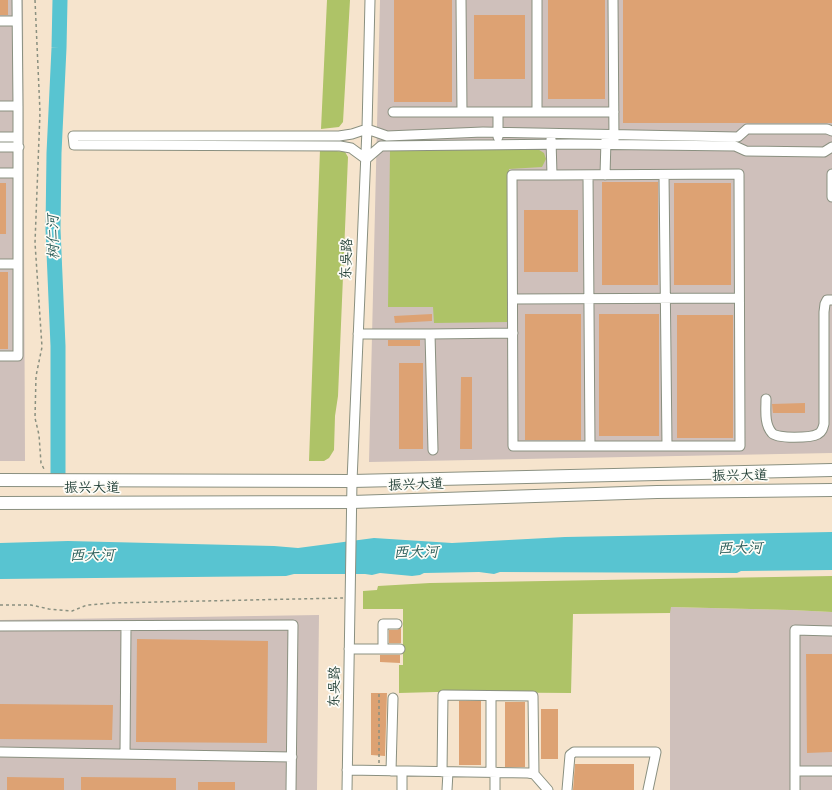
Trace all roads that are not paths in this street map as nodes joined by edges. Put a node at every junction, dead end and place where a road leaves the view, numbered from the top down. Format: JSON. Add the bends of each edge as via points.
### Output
{"nodes":[{"id":1,"x":17,"y":0,"type":"edge"},
{"id":2,"x":370,"y":0,"type":"edge"},
{"id":3,"x":461,"y":0,"type":"edge"},
{"id":4,"x":536,"y":0,"type":"edge"},
{"id":5,"x":613,"y":0,"type":"edge"},
{"id":6,"x":0,"y":21,"type":"edge"},
{"id":7,"x":17,"y":21,"type":"junction"},
{"id":8,"x":0,"y":106,"type":"edge"},
{"id":9,"x":18,"y":106,"type":"junction"},
{"id":10,"x":393,"y":112,"type":"dead end"},
{"id":11,"x":462,"y":112,"type":"junction"},
{"id":12,"x":498,"y":112,"type":"junction"},
{"id":13,"x":537,"y":112,"type":"junction"},
{"id":14,"x":614,"y":112,"type":"junction"},
{"id":15,"x":367,"y":129,"type":"junction"},
{"id":16,"x":832,"y":131,"type":"edge"},
{"id":17,"x":498,"y":133,"type":"junction"},
{"id":18,"x":551,"y":134,"type":"junction"},
{"id":19,"x":610,"y":135,"type":"junction"},
{"id":20,"x":0,"y":137,"type":"edge"},
{"id":21,"x":18,"y":137,"type":"junction"},
{"id":22,"x":552,"y":144,"type":"junction"},
{"id":23,"x":498,"y":145,"type":"junction"},
{"id":24,"x":610,"y":145,"type":"junction"},
{"id":25,"x":0,"y":147,"type":"edge"},
{"id":26,"x":19,"y":147,"type":"junction"},
{"id":27,"x":832,"y":147,"type":"edge"},
{"id":28,"x":366,"y":159,"type":"junction"},
{"id":29,"x":0,"y":173,"type":"edge"},
{"id":30,"x":18,"y":173,"type":"junction"},
{"id":31,"x":832,"y":174,"type":"edge"},
{"id":32,"x":552,"y":175,"type":"junction"},
{"id":33,"x":588,"y":175,"type":"junction"},
{"id":34,"x":605,"y":175,"type":"junction"},
{"id":35,"x":664,"y":175,"type":"junction"},
{"id":36,"x":832,"y":197,"type":"edge"},
{"id":37,"x":0,"y":264,"type":"edge"},
{"id":38,"x":18,"y":264,"type":"junction"},
{"id":39,"x":665,"y":298,"type":"junction"},
{"id":40,"x":739,"y":298,"type":"junction"},
{"id":41,"x":512,"y":299,"type":"junction"},
{"id":42,"x":589,"y":299,"type":"junction"},
{"id":43,"x":832,"y":300,"type":"edge"},
{"id":44,"x":512,"y":333,"type":"junction"},
{"id":45,"x":358,"y":334,"type":"junction"},
{"id":46,"x":430,"y":334,"type":"junction"},
{"id":47,"x":0,"y":356,"type":"edge"},
{"id":48,"x":766,"y":399,"type":"dead end"},
{"id":49,"x":590,"y":446,"type":"junction"},
{"id":50,"x":667,"y":446,"type":"junction"},
{"id":51,"x":432,"y":450,"type":"dead end"},
{"id":52,"x":832,"y":470,"type":"edge"},
{"id":53,"x":0,"y":480,"type":"edge"},
{"id":54,"x":352,"y":481,"type":"junction"},
{"id":55,"x":832,"y":490,"type":"edge"},
{"id":56,"x":352,"y":502,"type":"junction"},
{"id":57,"x":0,"y":504,"type":"edge"},
{"id":58,"x":397,"y":624,"type":"dead end"},
{"id":59,"x":0,"y":626,"type":"edge"},
{"id":60,"x":126,"y":626,"type":"junction"},
{"id":61,"x":832,"y":631,"type":"edge"},
{"id":62,"x":350,"y":649,"type":"junction"},
{"id":63,"x":383,"y":649,"type":"junction"},
{"id":64,"x":400,"y":649,"type":"dead end"},
{"id":65,"x":491,"y":696,"type":"junction"},
{"id":66,"x":393,"y":698,"type":"dead end"},
{"id":67,"x":0,"y":752,"type":"edge"},
{"id":68,"x":125,"y":754,"type":"junction"},
{"id":69,"x":292,"y":757,"type":"junction"},
{"id":70,"x":347,"y":770,"type":"junction"},
{"id":71,"x":391,"y":771,"type":"junction"},
{"id":72,"x":402,"y":771,"type":"junction"},
{"id":73,"x":795,"y":771,"type":"junction"},
{"id":74,"x":832,"y":771,"type":"edge"},
{"id":75,"x":445,"y":772,"type":"junction"},
{"id":76,"x":493,"y":772,"type":"junction"},
{"id":77,"x":536,"y":776,"type":"junction"},
{"id":78,"x":291,"y":790,"type":"edge"},
{"id":79,"x":347,"y":790,"type":"edge"},
{"id":80,"x":402,"y":790,"type":"edge"},
{"id":81,"x":448,"y":790,"type":"edge"},
{"id":82,"x":495,"y":790,"type":"edge"},
{"id":83,"x":538,"y":790,"type":"edge"},
{"id":84,"x":548,"y":790,"type":"edge"},
{"id":85,"x":567,"y":790,"type":"edge"},
{"id":86,"x":648,"y":790,"type":"edge"},
{"id":87,"x":795,"y":790,"type":"edge"}],
"edges":[{"from":1,"to":7,"type":"street"},
{"from":2,"to":15,"type":"street","name":"东吴路"},
{"from":3,"to":11,"type":"street"},
{"from":4,"to":13,"type":"street"},
{"from":5,"to":14,"type":"street"},
{"from":6,"to":7,"type":"street"},
{"from":7,"to":9,"type":"street"},
{"from":8,"to":9,"type":"street"},
{"from":9,"to":21,"type":"street"},
{"from":10,"to":11,"type":"street"},
{"from":11,"to":12,"type":"street"},
{"from":12,"to":13,"type":"street"},
{"from":12,"to":17,"type":"street"},
{"from":13,"to":14,"type":"street"},
{"from":14,"to":19,"type":"street"},
{"from":15,"to":17,"type":"street","via":[[387,136]]},
{"from":15,"to":28,"type":"street","name":"东吴路"},
{"from":15,"to":28,"type":"street","via":[[339,136],[73,136],[74,145],[340,146],[351,148]]},
{"from":16,"to":19,"type":"street","via":[[747,129],[738,137]]},
{"from":17,"to":18,"type":"street"},
{"from":17,"to":23,"type":"street"},
{"from":18,"to":19,"type":"street"},
{"from":18,"to":22,"type":"street"},
{"from":19,"to":24,"type":"street"},
{"from":20,"to":21,"type":"street"},
{"from":21,"to":26,"type":"street"},
{"from":22,"to":23,"type":"street"},
{"from":22,"to":24,"type":"street"},
{"from":22,"to":32,"type":"street"},
{"from":23,"to":28,"type":"street","via":[[381,146]]},
{"from":24,"to":27,"type":"street","via":[[735,146],[746,151],[824,152]]},
{"from":24,"to":34,"type":"street"},
{"from":25,"to":26,"type":"street"},
{"from":26,"to":30,"type":"street"},
{"from":28,"to":45,"type":"street","name":"东吴路"},
{"from":29,"to":30,"type":"street"},
{"from":30,"to":38,"type":"street"},
{"from":31,"to":36,"type":"street"},
{"from":32,"to":33,"type":"street"},
{"from":32,"to":41,"type":"street","via":[[512,175]]},
{"from":33,"to":34,"type":"street"},
{"from":33,"to":42,"type":"street"},
{"from":34,"to":35,"type":"street"},
{"from":35,"to":39,"type":"street"},
{"from":35,"to":40,"type":"street","via":[[739,174]]},
{"from":37,"to":38,"type":"street"},
{"from":38,"to":47,"type":"street","via":[[18,356]]},
{"from":39,"to":40,"type":"street"},
{"from":39,"to":42,"type":"street"},
{"from":39,"to":50,"type":"street"},
{"from":40,"to":50,"type":"street","via":[[740,446]]},
{"from":41,"to":42,"type":"street"},
{"from":41,"to":44,"type":"street"},
{"from":42,"to":49,"type":"street"},
{"from":43,"to":48,"type":"street","via":[[827,300],[824,312],[822,430],[819,434],[808,436],[773,435],[768,425]]},
{"from":44,"to":46,"type":"street"},
{"from":44,"to":49,"type":"street","via":[[513,446]]},
{"from":45,"to":46,"type":"street"},
{"from":45,"to":54,"type":"street","name":"东吴路"},
{"from":46,"to":51,"type":"street"},
{"from":49,"to":50,"type":"street"},
{"from":52,"to":54,"type":"main road","name":"振兴大道"},
{"from":53,"to":54,"type":"main road","name":"振兴大道"},
{"from":54,"to":56,"type":"street","name":"东吴路"},
{"from":55,"to":56,"type":"main road","name":"振兴大道","via":[[657,492]]},
{"from":56,"to":57,"type":"main road","name":"振兴大道"},
{"from":56,"to":62,"type":"street","name":"东吴路"},
{"from":58,"to":63,"type":"street","via":[[383,624]]},
{"from":59,"to":60,"type":"street"},
{"from":60,"to":68,"type":"street"},
{"from":60,"to":69,"type":"street","via":[[293,625]]},
{"from":61,"to":73,"type":"street","via":[[795,630]]},
{"from":62,"to":63,"type":"street"},
{"from":62,"to":70,"type":"street","name":"东吴路"},
{"from":63,"to":64,"type":"street"},
{"from":65,"to":75,"type":"street","via":[[443,695]]},
{"from":65,"to":76,"type":"street"},
{"from":65,"to":77,"type":"street","via":[[533,696]]},
{"from":66,"to":71,"type":"street"},
{"from":67,"to":68,"type":"street"},
{"from":68,"to":69,"type":"street"},
{"from":69,"to":78,"type":"street"},
{"from":70,"to":71,"type":"street"},
{"from":70,"to":79,"type":"street","name":"东吴路"},
{"from":71,"to":72,"type":"street"},
{"from":72,"to":75,"type":"street"},
{"from":72,"to":80,"type":"street"},
{"from":73,"to":74,"type":"street"},
{"from":73,"to":87,"type":"street"},
{"from":75,"to":76,"type":"street"},
{"from":75,"to":81,"type":"street"},
{"from":76,"to":77,"type":"street"},
{"from":76,"to":82,"type":"street"},
{"from":77,"to":83,"type":"street"},
{"from":77,"to":84,"type":"street"},
{"from":85,"to":86,"type":"street","via":[[570,755],[574,752],[656,752]]}]}
